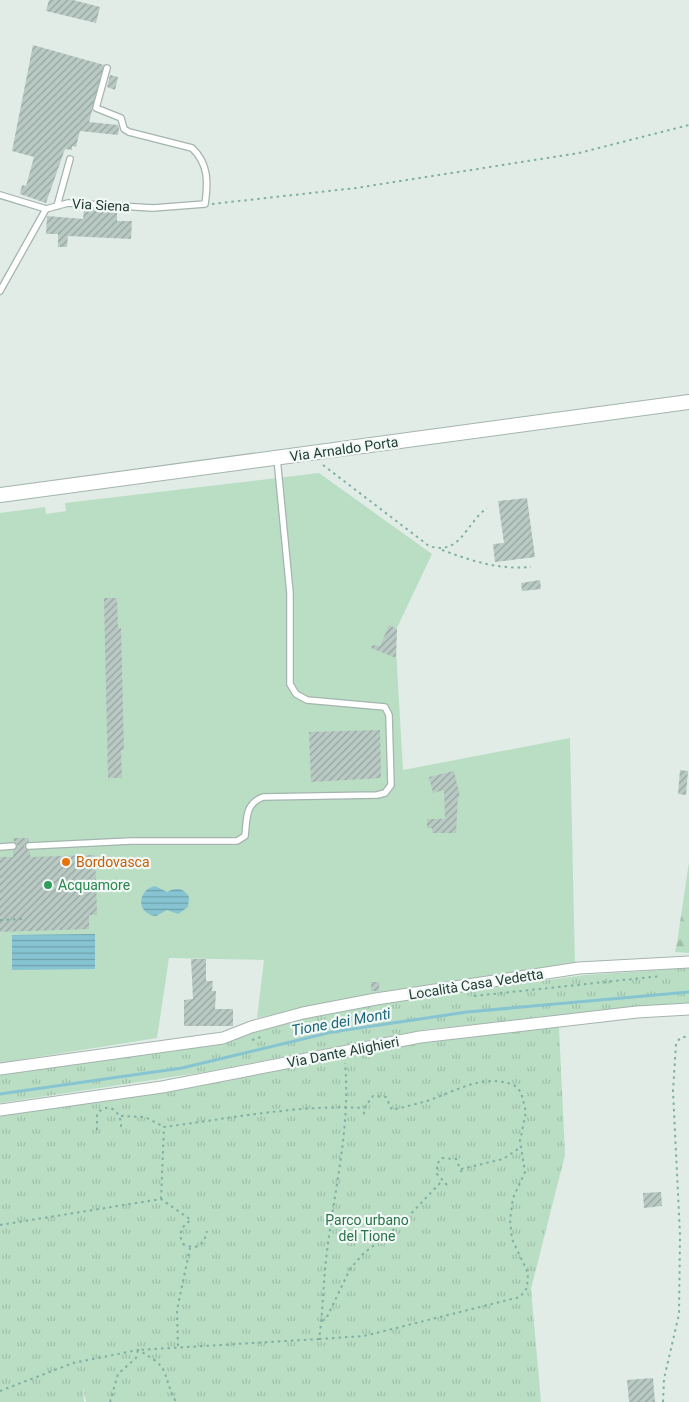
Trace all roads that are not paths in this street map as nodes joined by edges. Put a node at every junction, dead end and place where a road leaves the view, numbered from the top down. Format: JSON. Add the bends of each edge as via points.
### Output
{"nodes":[{"id":1,"x":107,"y":68,"type":"dead end"},
{"id":2,"x":70,"y":159,"type":"dead end"},
{"id":3,"x":0,"y":194,"type":"edge"},
{"id":4,"x":57,"y":206,"type":"junction"},
{"id":5,"x":46,"y":208,"type":"junction"},
{"id":6,"x":0,"y":291,"type":"edge"},
{"id":7,"x":689,"y":402,"type":"edge"},
{"id":8,"x":276,"y":458,"type":"junction"},
{"id":9,"x":0,"y":495,"type":"edge"},
{"id":10,"x":13,"y":846,"type":"dead end"},
{"id":11,"x":30,"y":846,"type":"dead end"},
{"id":12,"x":0,"y":847,"type":"edge"},
{"id":13,"x":689,"y":962,"type":"edge"},
{"id":14,"x":689,"y":1009,"type":"edge"},
{"id":15,"x":0,"y":1069,"type":"edge"},
{"id":16,"x":0,"y":1110,"type":"edge"}],
"edges":[{"from":1,"to":4,"type":"lane","name":"Via Siena","via":[[96,108],[121,118],[124,129],[129,132],[192,148],[200,155],[207,180],[205,204],[153,208],[68,203]]},
{"from":2,"to":4,"type":"lane"},
{"from":3,"to":5,"type":"lane","name":"Via Siena"},
{"from":4,"to":5,"type":"lane","name":"Via Siena"},
{"from":5,"to":6,"type":"lane"},
{"from":7,"to":8,"type":"street","name":"Via Arnaldo Porta"},
{"from":8,"to":9,"type":"street","name":"Via Arnaldo Porta"},
{"from":8,"to":11,"type":"lane","via":[[290,593],[290,684],[296,694],[306,700],[385,707],[389,715],[391,785],[385,793],[377,795],[258,799],[248,808],[245,836],[237,841],[131,841]]},
{"from":10,"to":12,"type":"lane"},
{"from":13,"to":15,"type":"street","name":"Località Casa Vedetta","via":[[579,968],[385,998],[303,1013],[223,1038]]},
{"from":14,"to":16,"type":"street","name":"Via Dante Alighieri","via":[[429,1036],[162,1087]]}]}
